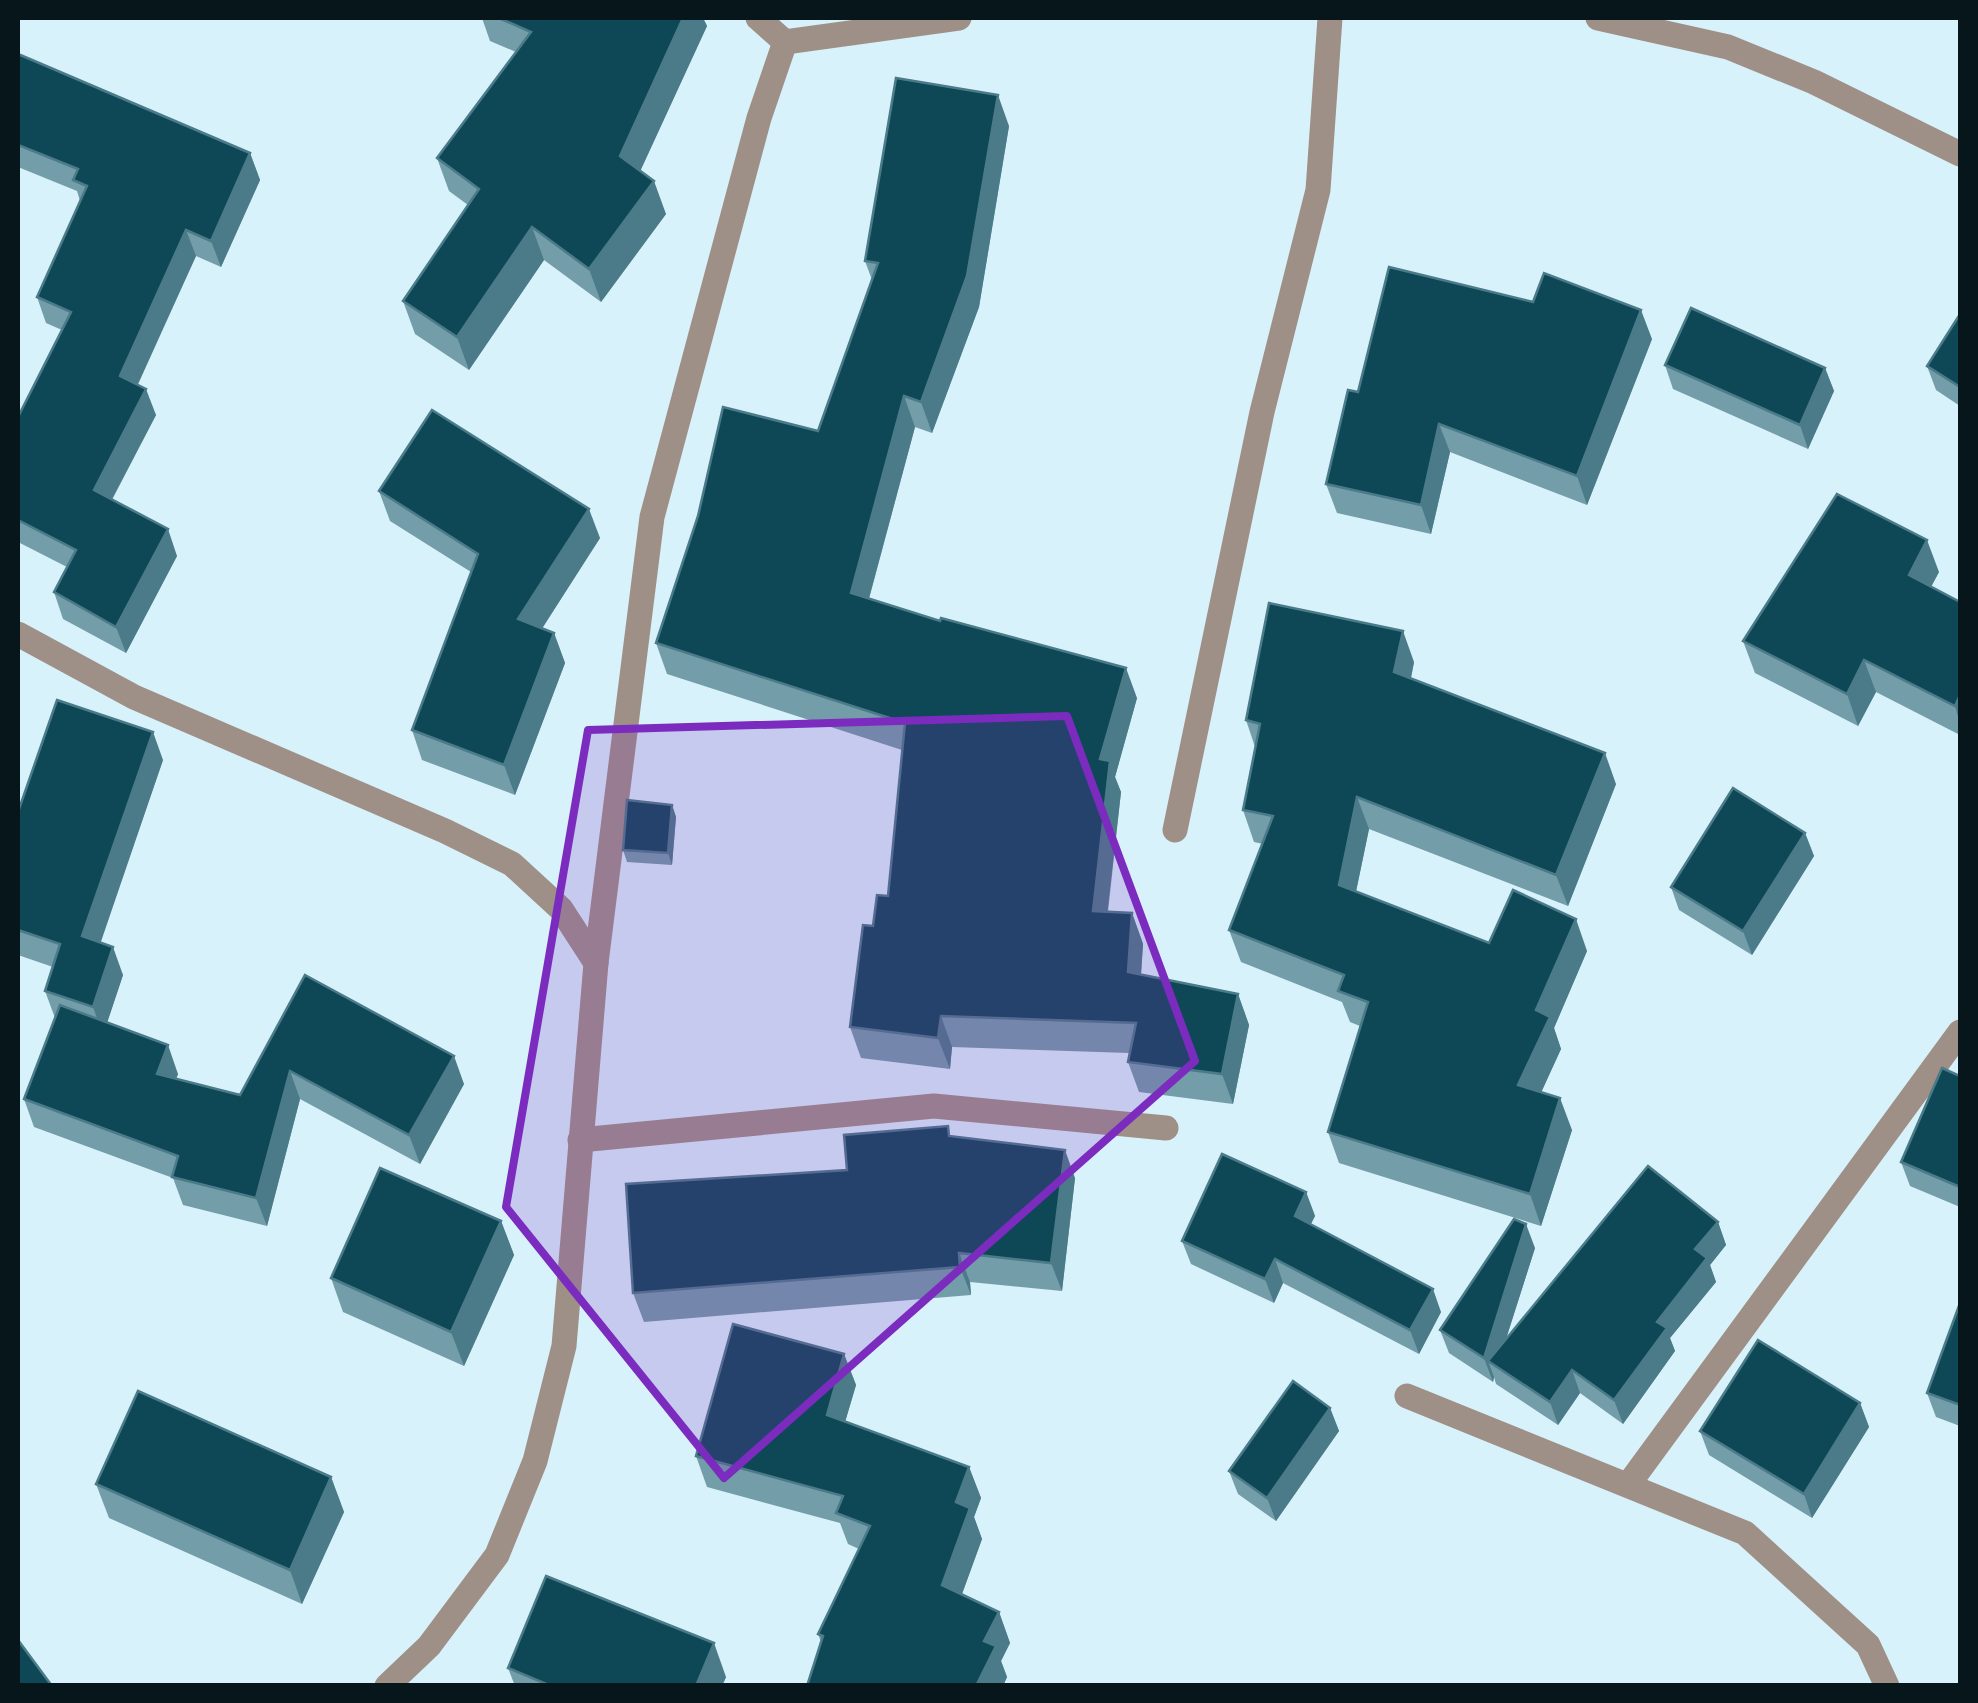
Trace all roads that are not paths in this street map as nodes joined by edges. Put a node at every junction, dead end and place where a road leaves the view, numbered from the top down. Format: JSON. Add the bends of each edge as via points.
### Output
{"nodes":[{"id":1,"x":758,"y":18,"type":"edge"},
{"id":2,"x":959,"y":18,"type":"edge"},
{"id":3,"x":1330,"y":18,"type":"edge"},
{"id":4,"x":1598,"y":18,"type":"edge"},
{"id":5,"x":785,"y":42,"type":"junction"},
{"id":6,"x":1960,"y":154,"type":"edge"},
{"id":7,"x":18,"y":634,"type":"edge"},
{"id":8,"x":1176,"y":830,"type":"dead end"},
{"id":9,"x":596,"y":963,"type":"junction"},
{"id":10,"x":1960,"y":1032,"type":"edge"},
{"id":11,"x":1166,"y":1128,"type":"dead end"},
{"id":12,"x":580,"y":1140,"type":"junction"},
{"id":13,"x":1407,"y":1396,"type":"dead end"},
{"id":14,"x":1628,"y":1486,"type":"junction"},
{"id":15,"x":387,"y":1686,"type":"edge"},
{"id":16,"x":1887,"y":1686,"type":"edge"}],
"edges":[{"from":1,"to":5,"type":"street"},
{"from":2,"to":5,"type":"street"},
{"from":3,"to":8,"type":"street","via":[[1318,190],[1262,412]]},
{"from":4,"to":6,"type":"street","via":[[1728,47]]},
{"from":5,"to":9,"type":"street","via":[[652,518]]},
{"from":7,"to":9,"type":"street","via":[[134,697],[512,864],[560,910]]},
{"from":9,"to":12,"type":"street"},
{"from":10,"to":14,"type":"street"},
{"from":11,"to":12,"type":"street","via":[[934,1106]]},
{"from":12,"to":15,"type":"street","via":[[564,1346],[535,1461],[497,1556],[429,1646]]},
{"from":13,"to":14,"type":"street"},
{"from":14,"to":16,"type":"street","via":[[1745,1534],[1868,1645]]}]}
